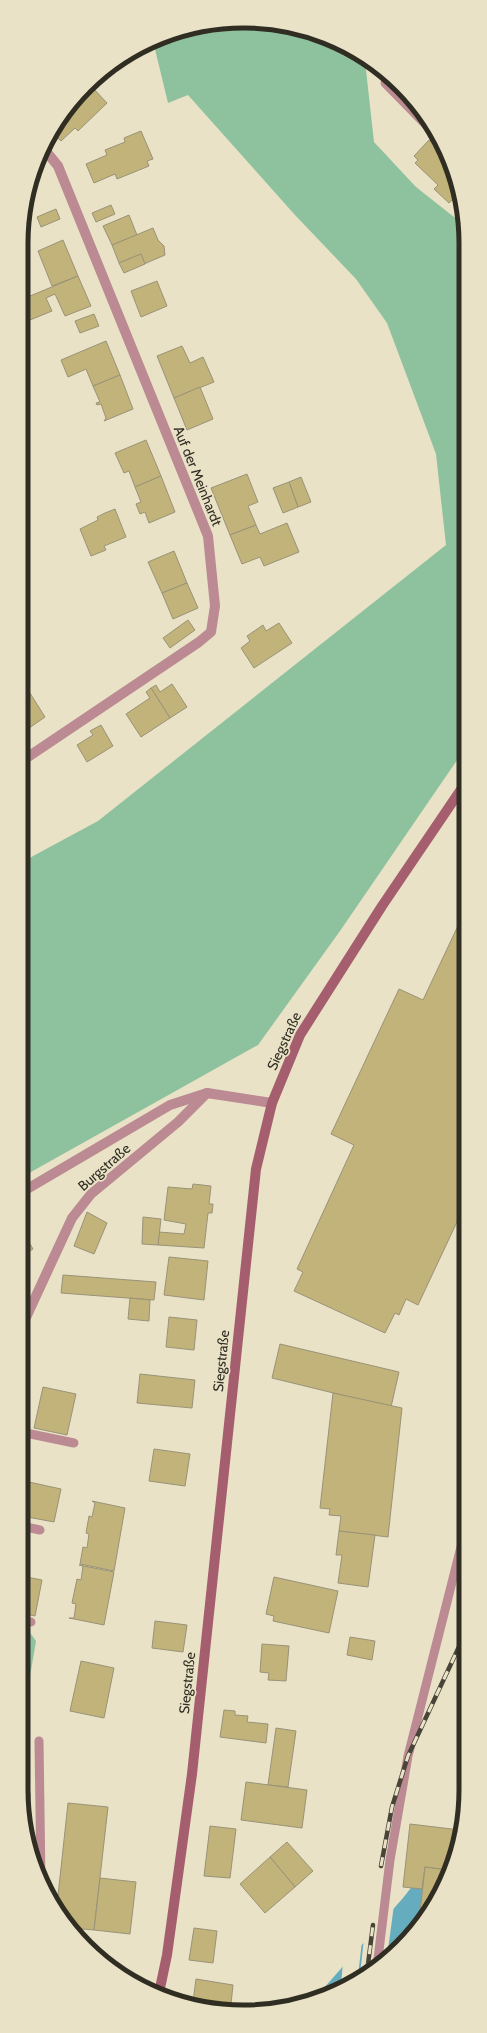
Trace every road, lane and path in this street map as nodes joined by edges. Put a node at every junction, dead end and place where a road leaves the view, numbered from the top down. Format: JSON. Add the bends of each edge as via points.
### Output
{"nodes":[{"id":1,"x":386,"y":81,"type":"edge"},
{"id":2,"x":418,"y":117,"type":"edge"},
{"id":3,"x":48,"y":153,"type":"edge"},
{"id":4,"x":28,"y":757,"type":"edge"},
{"id":5,"x":459,"y":792,"type":"edge"},
{"id":6,"x":207,"y":1093,"type":"junction"},
{"id":7,"x":272,"y":1103,"type":"junction"},
{"id":8,"x":28,"y":1188,"type":"edge"},
{"id":9,"x":28,"y":1313,"type":"edge"},
{"id":10,"x":28,"y":1433,"type":"edge"},
{"id":11,"x":74,"y":1443,"type":"dead end"},
{"id":12,"x":28,"y":1527,"type":"edge"},
{"id":13,"x":40,"y":1530,"type":"dead end"},
{"id":14,"x":459,"y":1555,"type":"edge"},
{"id":15,"x":39,"y":1741,"type":"dead end"},
{"id":16,"x":41,"y":1864,"type":"edge"},
{"id":17,"x":378,"y":1958,"type":"edge"},
{"id":18,"x":160,"y":1989,"type":"edge"}],
"edges":[{"from":1,"to":2,"type":"lane","via":[[385,83]]},
{"from":3,"to":4,"type":"street","name":"Auf der Meinhardt","via":[[58,166],[208,536],[215,606],[210,632],[199,642]]},
{"from":5,"to":7,"type":"street","name":"Siegstraße","via":[[322,998],[300,1036]]},
{"from":6,"to":7,"type":"street","name":"Burgstraße"},
{"from":6,"to":8,"type":"street","name":"Burgstraße","via":[[170,1105]]},
{"from":6,"to":9,"type":"street","name":"Burgstraße","via":[[178,1122],[91,1194],[72,1218]]},
{"from":7,"to":18,"type":"street","name":"Siegstraße","via":[[256,1169],[192,1774],[167,1955]]},
{"from":10,"to":11,"type":"lane"},
{"from":12,"to":13,"type":"lane"},
{"from":14,"to":17,"type":"lane","via":[[408,1756],[390,1860]]},
{"from":15,"to":16,"type":"lane"}]}
